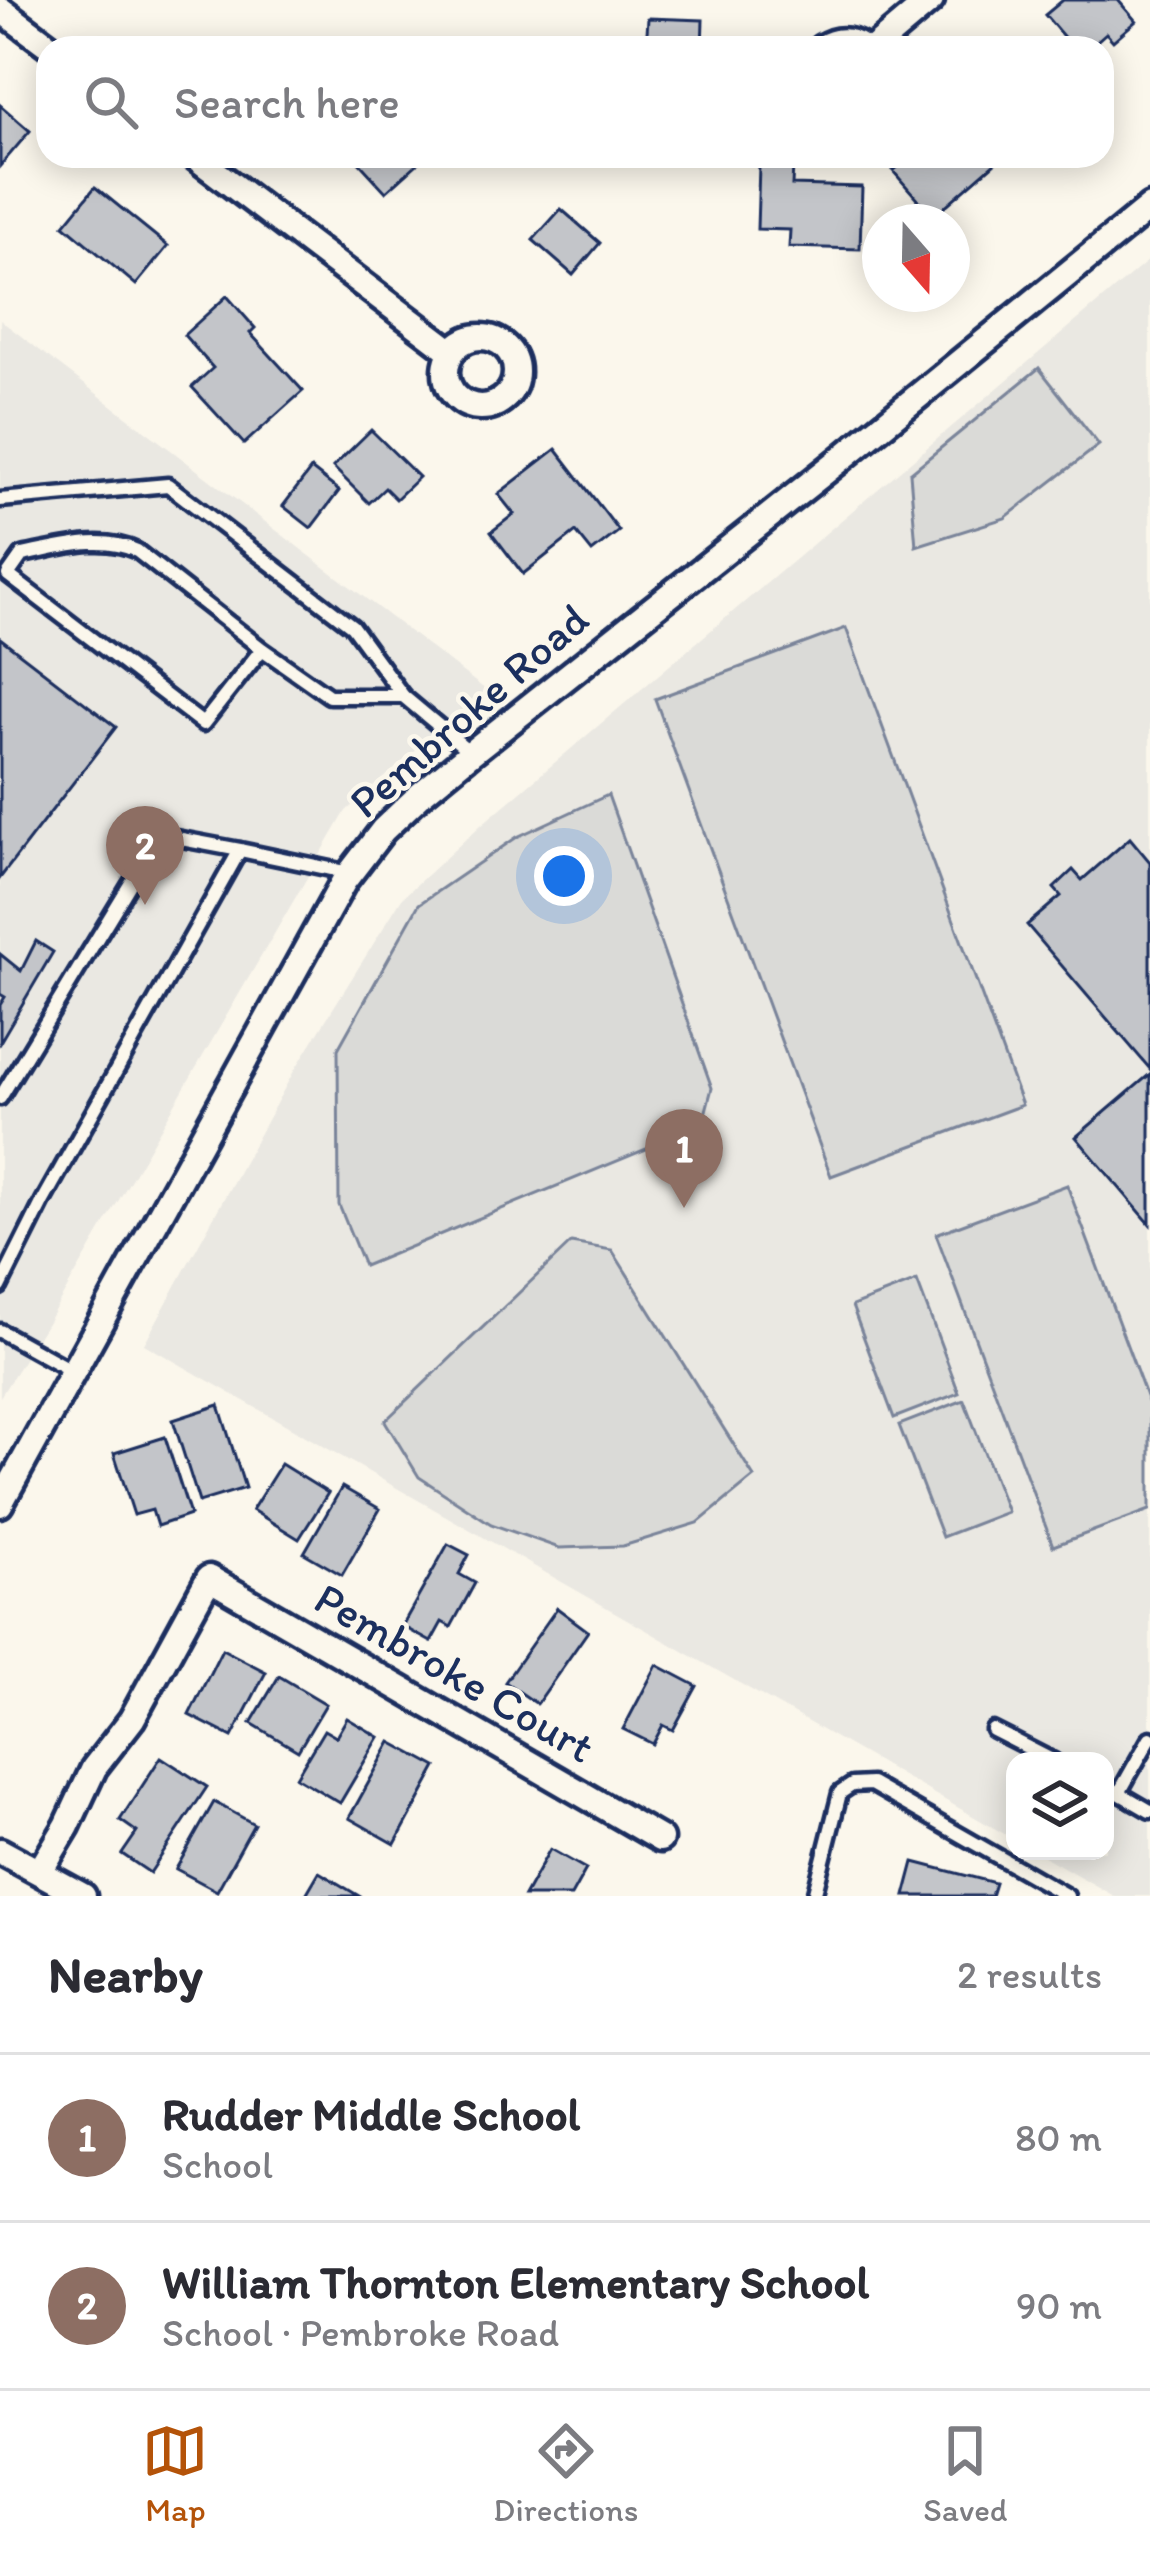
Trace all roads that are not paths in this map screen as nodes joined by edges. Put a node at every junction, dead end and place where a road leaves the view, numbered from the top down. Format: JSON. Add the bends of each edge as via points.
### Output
{"nodes":[{"id":1,"x":931,"y":0,"type":"edge"},
{"id":2,"x":0,"y":8,"type":"edge"},
{"id":3,"x":36,"y":36,"type":"edge"},
{"id":4,"x":888,"y":36,"type":"edge"},
{"id":5,"x":210,"y":168,"type":"edge"},
{"id":6,"x":1150,"y":207,"type":"edge"},
{"id":7,"x":452,"y":352,"type":"dead end"},
{"id":8,"x":0,"y":500,"type":"edge"},
{"id":9,"x":262,"y":649,"type":"junction"},
{"id":10,"x":403,"y":696,"type":"junction"},
{"id":11,"x":471,"y":753,"type":"junction"},
{"id":12,"x":240,"y":850,"type":"junction"},
{"id":13,"x":351,"y":873,"type":"junction"},
{"id":14,"x":0,"y":1098,"type":"edge"},
{"id":15,"x":0,"y":1287,"type":"edge"},
{"id":16,"x":0,"y":1331,"type":"edge"},
{"id":17,"x":74,"y":1372,"type":"junction"},
{"id":18,"x":0,"y":1504,"type":"edge"},
{"id":19,"x":993,"y":1730,"type":"dead end"},
{"id":20,"x":1150,"y":1738,"type":"edge"},
{"id":21,"x":1036,"y":1752,"type":"edge"},
{"id":22,"x":1114,"y":1790,"type":"edge"},
{"id":23,"x":1119,"y":1793,"type":"junction"},
{"id":24,"x":1150,"y":1811,"type":"edge"},
{"id":25,"x":660,"y":1839,"type":"dead end"},
{"id":26,"x":0,"y":1851,"type":"edge"},
{"id":27,"x":40,"y":1871,"type":"junction"},
{"id":28,"x":83,"y":1896,"type":"edge"},
{"id":29,"x":814,"y":1896,"type":"edge"},
{"id":30,"x":1067,"y":1896,"type":"edge"}],
"edges":[{"from":1,"to":4,"type":"street"},
{"from":2,"to":3,"type":"street"},
{"from":5,"to":7,"type":"street"},
{"from":6,"to":11,"type":"street","name":"Pembroke Road"},
{"from":8,"to":10,"type":"lane","via":[[168,485],[352,626]]},
{"from":9,"to":9,"type":"lane","via":[[123,544],[22,555],[8,575],[203,724]]},
{"from":9,"to":10,"type":"lane","via":[[328,696]]},
{"from":10,"to":11,"type":"lane"},
{"from":11,"to":13,"type":"street","name":"Pembroke Road","via":[[383,830]]},
{"from":12,"to":13,"type":"lane"},
{"from":12,"to":14,"type":"lane","via":[[160,835]]},
{"from":12,"to":15,"type":"lane"},
{"from":13,"to":17,"type":"street","name":"Pembroke Road"},
{"from":16,"to":17,"type":"lane"},
{"from":17,"to":18,"type":"street","name":"Pembroke Road"},
{"from":19,"to":21,"type":"lane"},
{"from":20,"to":23,"type":"lane"},
{"from":22,"to":23,"type":"lane"},
{"from":23,"to":24,"type":"lane"},
{"from":25,"to":27,"type":"street","name":"Pembroke Court","via":[[208,1578]]},
{"from":26,"to":27,"type":"street"},
{"from":27,"to":28,"type":"street"},
{"from":29,"to":30,"type":"lane","via":[[840,1792],[871,1784]]}]}
